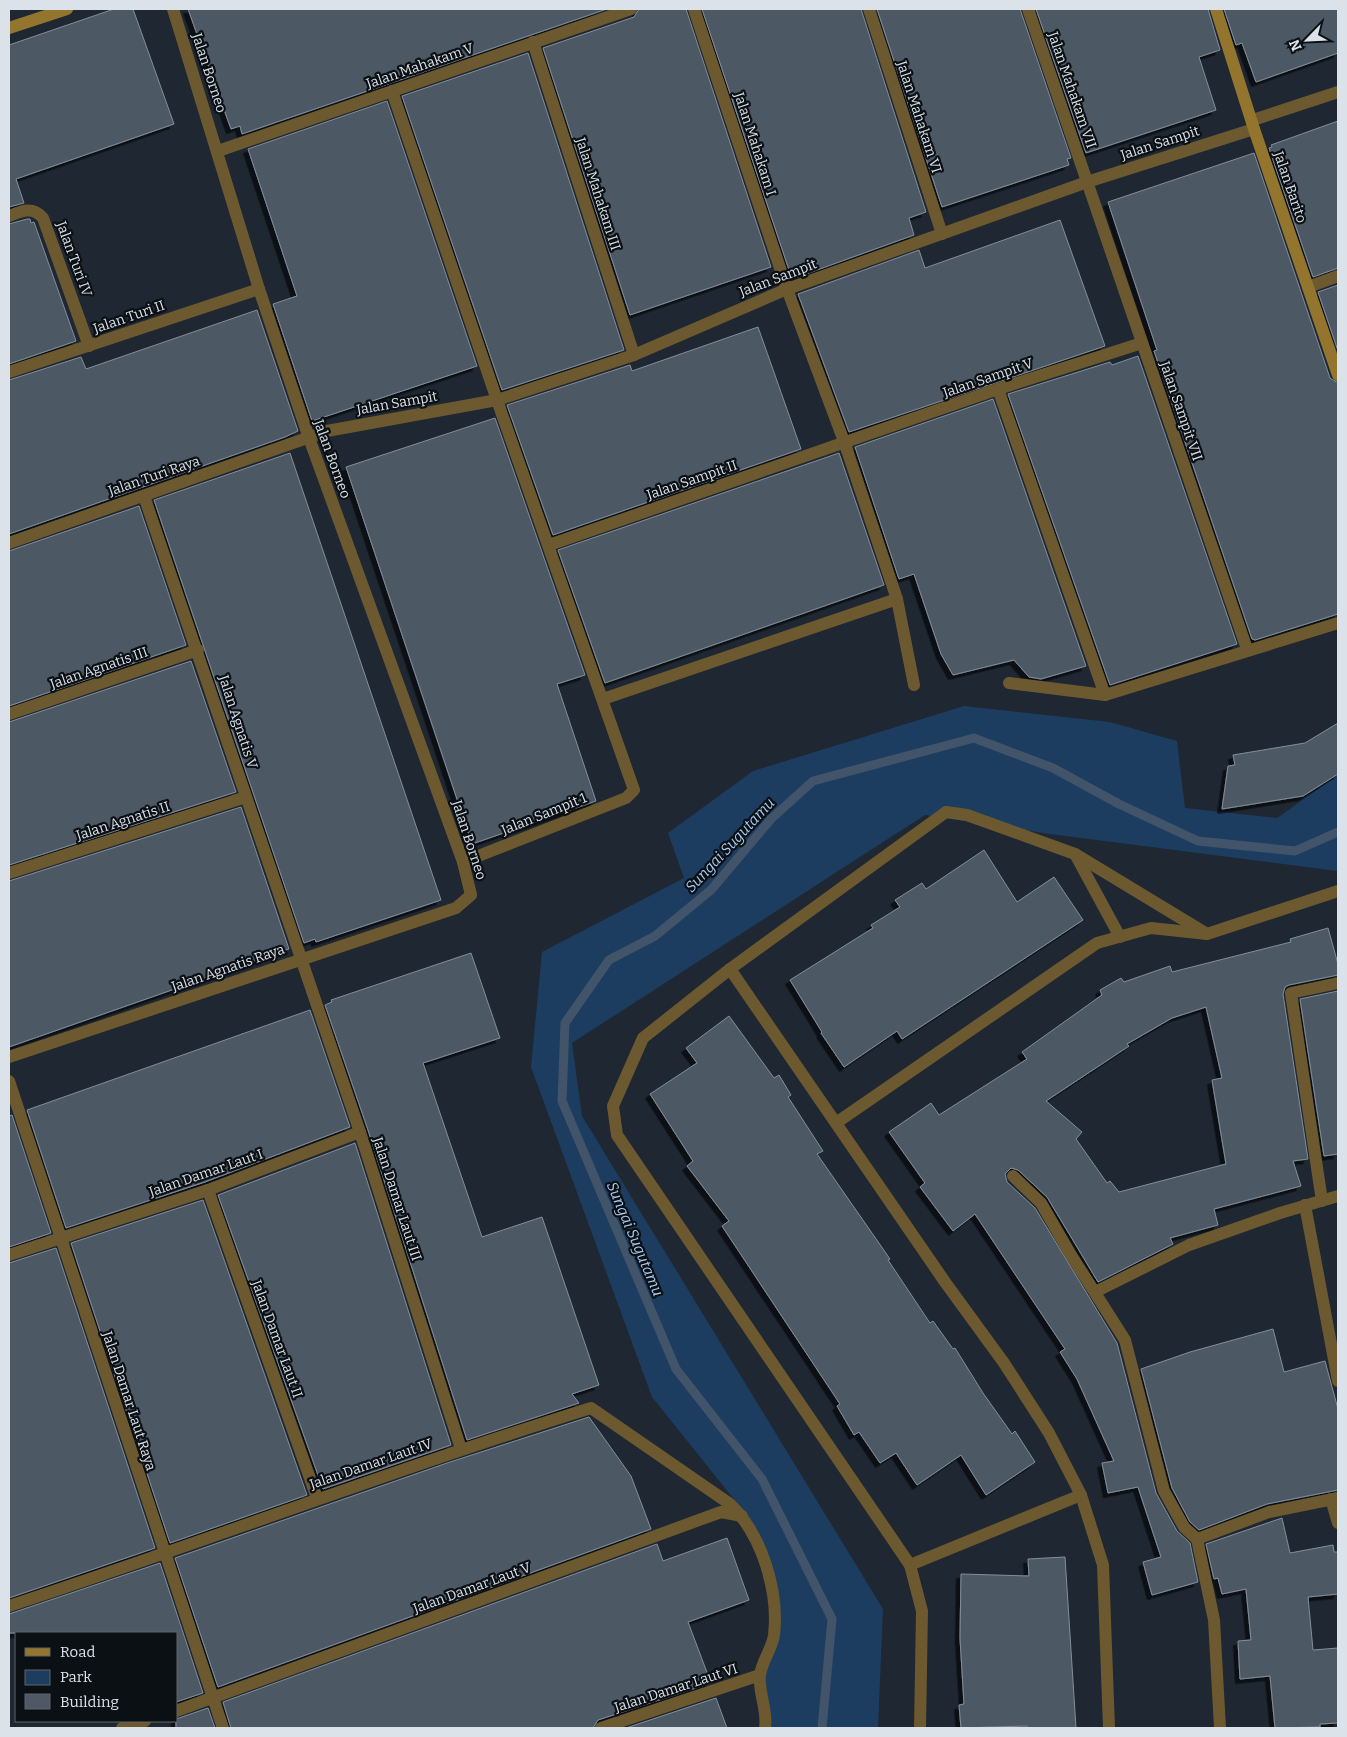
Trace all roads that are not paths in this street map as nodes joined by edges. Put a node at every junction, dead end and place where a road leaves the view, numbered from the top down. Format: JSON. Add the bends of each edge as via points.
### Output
{"nodes":[{"id":1,"x":68,"y":9,"type":"edge"},
{"id":2,"x":173,"y":9,"type":"edge"},
{"id":3,"x":631,"y":9,"type":"edge"},
{"id":4,"x":694,"y":9,"type":"edge"},
{"id":5,"x":869,"y":9,"type":"edge"},
{"id":6,"x":1028,"y":9,"type":"edge"},
{"id":7,"x":1216,"y":9,"type":"edge"},
{"id":8,"x":9,"y":28,"type":"edge"},
{"id":9,"x":534,"y":42,"type":"junction"},
{"id":10,"x":392,"y":91,"type":"junction"},
{"id":11,"x":1338,"y":92,"type":"edge"},
{"id":12,"x":1253,"y":125,"type":"junction"},
{"id":13,"x":218,"y":151,"type":"junction"},
{"id":14,"x":1087,"y":182,"type":"junction"},
{"id":15,"x":9,"y":216,"type":"edge"},
{"id":16,"x":942,"y":234,"type":"junction"},
{"id":17,"x":1338,"y":276,"type":"edge"},
{"id":18,"x":1308,"y":286,"type":"junction"},
{"id":19,"x":787,"y":289,"type":"junction"},
{"id":20,"x":259,"y":290,"type":"junction"},
{"id":21,"x":1142,"y":343,"type":"junction"},
{"id":22,"x":89,"y":346,"type":"junction"},
{"id":23,"x":634,"y":355,"type":"junction"},
{"id":24,"x":9,"y":372,"type":"edge"},
{"id":25,"x":1338,"y":375,"type":"edge"},
{"id":26,"x":998,"y":389,"type":"junction"},
{"id":27,"x":497,"y":400,"type":"junction"},
{"id":28,"x":309,"y":438,"type":"junction"},
{"id":29,"x":845,"y":444,"type":"junction"},
{"id":30,"x":144,"y":496,"type":"junction"},
{"id":31,"x":9,"y":542,"type":"edge"},
{"id":32,"x":548,"y":545,"type":"junction"},
{"id":33,"x":897,"y":599,"type":"junction"},
{"id":34,"x":1338,"y":623,"type":"edge"},
{"id":35,"x":1247,"y":649,"type":"junction"},
{"id":36,"x":198,"y":650,"type":"junction"},
{"id":37,"x":1009,"y":683,"type":"dead end"},
{"id":38,"x":914,"y":684,"type":"dead end"},
{"id":39,"x":1105,"y":695,"type":"junction"},
{"id":40,"x":603,"y":699,"type":"junction"},
{"id":41,"x":9,"y":714,"type":"edge"},
{"id":42,"x":246,"y":797,"type":"junction"},
{"id":43,"x":1075,"y":854,"type":"junction"},
{"id":44,"x":464,"y":862,"type":"junction"},
{"id":45,"x":9,"y":873,"type":"edge"},
{"id":46,"x":1338,"y":891,"type":"edge"},
{"id":47,"x":456,"y":908,"type":"joint"},
{"id":48,"x":1207,"y":934,"type":"junction"},
{"id":49,"x":1120,"y":937,"type":"junction"},
{"id":50,"x":300,"y":959,"type":"junction"},
{"id":51,"x":730,"y":969,"type":"junction"},
{"id":52,"x":1338,"y":983,"type":"edge"},
{"id":53,"x":9,"y":1057,"type":"edge"},
{"id":54,"x":9,"y":1081,"type":"edge"},
{"id":55,"x":836,"y":1124,"type":"junction"},
{"id":56,"x":360,"y":1132,"type":"junction"},
{"id":57,"x":1013,"y":1176,"type":"dead end"},
{"id":58,"x":208,"y":1190,"type":"junction"},
{"id":59,"x":1338,"y":1196,"type":"edge"},
{"id":60,"x":1322,"y":1201,"type":"junction"},
{"id":61,"x":1305,"y":1205,"type":"junction"},
{"id":62,"x":59,"y":1237,"type":"junction"},
{"id":63,"x":9,"y":1255,"type":"edge"},
{"id":64,"x":1095,"y":1292,"type":"junction"},
{"id":65,"x":1338,"y":1381,"type":"edge"},
{"id":66,"x":461,"y":1449,"type":"junction"},
{"id":67,"x":1081,"y":1496,"type":"junction"},
{"id":68,"x":317,"y":1498,"type":"junction"},
{"id":69,"x":1335,"y":1499,"type":"edge"},
{"id":70,"x":742,"y":1516,"type":"junction"},
{"id":71,"x":1338,"y":1524,"type":"edge"},
{"id":72,"x":1197,"y":1539,"type":"junction"},
{"id":73,"x":164,"y":1555,"type":"junction"},
{"id":74,"x":910,"y":1565,"type":"junction"},
{"id":75,"x":9,"y":1606,"type":"edge"},
{"id":76,"x":760,"y":1675,"type":"junction"},
{"id":77,"x":213,"y":1699,"type":"junction"},
{"id":78,"x":178,"y":1710,"type":"edge"},
{"id":79,"x":142,"y":1722,"type":"edge"},
{"id":80,"x":122,"y":1728,"type":"edge"},
{"id":81,"x":223,"y":1728,"type":"edge"},
{"id":82,"x":601,"y":1728,"type":"edge"},
{"id":83,"x":765,"y":1728,"type":"edge"},
{"id":84,"x":920,"y":1728,"type":"edge"},
{"id":85,"x":1109,"y":1728,"type":"edge"},
{"id":86,"x":1220,"y":1728,"type":"edge"}],
"edges":[{"from":1,"to":8,"type":"street"},
{"from":2,"to":13,"type":"street","name":"Jalan Borneo"},
{"from":3,"to":9,"type":"street","name":"Jalan Mahakam V"},
{"from":4,"to":19,"type":"street","name":"Jalan Mahakam I"},
{"from":5,"to":16,"type":"street","name":"Jalan Mahakam VI"},
{"from":6,"to":14,"type":"street","name":"Jalan Mahakam VII"},
{"from":7,"to":12,"type":"street","name":"Jalan Barito"},
{"from":9,"to":10,"type":"street","name":"Jalan Mahakam V"},
{"from":9,"to":23,"type":"street","name":"Jalan Mahakam III"},
{"from":10,"to":13,"type":"street","name":"Jalan Mahakam V"},
{"from":10,"to":27,"type":"street"},
{"from":11,"to":12,"type":"street","name":"Jalan Sampit"},
{"from":12,"to":14,"type":"street","name":"Jalan Sampit"},
{"from":12,"to":18,"type":"street","name":"Jalan Barito"},
{"from":13,"to":20,"type":"street","name":"Jalan Borneo"},
{"from":14,"to":16,"type":"street","name":"Jalan Sampit"},
{"from":14,"to":21,"type":"street","name":"Jalan Sampit VII"},
{"from":15,"to":22,"type":"street","name":"Jalan Turi IV","via":[[27,210],[36,211],[43,218]]},
{"from":16,"to":19,"type":"street","name":"Jalan Sampit"},
{"from":17,"to":18,"type":"street"},
{"from":18,"to":25,"type":"street","name":"Jalan Barito"},
{"from":19,"to":23,"type":"street","name":"Jalan Sampit"},
{"from":19,"to":29,"type":"street","name":"Jalan Mahakam I"},
{"from":20,"to":22,"type":"street","name":"Jalan Turi II"},
{"from":20,"to":28,"type":"street","name":"Jalan Borneo"},
{"from":21,"to":26,"type":"street","name":"Jalan Sampit V"},
{"from":21,"to":35,"type":"street","name":"Jalan Sampit VII"},
{"from":22,"to":24,"type":"street","name":"Jalan Turi II"},
{"from":23,"to":27,"type":"street","name":"Jalan Sampit"},
{"from":26,"to":29,"type":"street","name":"Jalan Sampit V"},
{"from":26,"to":39,"type":"street"},
{"from":27,"to":28,"type":"street","name":"Jalan Sampit","via":[[327,431]]},
{"from":27,"to":32,"type":"street"},
{"from":28,"to":30,"type":"street","name":"Jalan Turi Raya"},
{"from":28,"to":44,"type":"street","name":"Jalan Borneo"},
{"from":29,"to":32,"type":"street","name":"Jalan Sampit II"},
{"from":29,"to":33,"type":"street","name":"Jalan Mahakam I"},
{"from":30,"to":31,"type":"street","name":"Jalan Turi Raya"},
{"from":30,"to":36,"type":"street","name":"Jalan Agnatis V"},
{"from":32,"to":40,"type":"street"},
{"from":33,"to":38,"type":"street","name":"Jalan Mahakam I"},
{"from":33,"to":40,"type":"street"},
{"from":34,"to":35,"type":"street"},
{"from":35,"to":39,"type":"street"},
{"from":36,"to":41,"type":"street","name":"Jalan Agnatis III"},
{"from":36,"to":42,"type":"street","name":"Jalan Agnatis V"},
{"from":37,"to":39,"type":"street"},
{"from":40,"to":44,"type":"street","name":"Jalan Sampit 1","via":[[634,790],[626,798]]},
{"from":42,"to":45,"type":"street","name":"Jalan Agnatis II"},
{"from":42,"to":50,"type":"street","name":"Jalan Agnatis V"},
{"from":43,"to":48,"type":"street"},
{"from":43,"to":49,"type":"street"},
{"from":43,"to":51,"type":"street","via":[[967,815],[946,812]]},
{"from":44,"to":47,"type":"street","name":"Jalan Borneo","via":[[471,895]]},
{"from":46,"to":48,"type":"street"},
{"from":47,"to":50,"type":"street","name":"Jalan Agnatis Raya"},
{"from":48,"to":49,"type":"street","via":[[1152,928]]},
{"from":49,"to":55,"type":"street","via":[[1097,944]]},
{"from":50,"to":53,"type":"street","name":"Jalan Agnatis Raya"},
{"from":50,"to":56,"type":"street","name":"Jalan Damar Laut III"},
{"from":51,"to":55,"type":"street"},
{"from":51,"to":74,"type":"street","via":[[643,1038],[613,1106],[617,1135]]},
{"from":52,"to":60,"type":"street","via":[[1291,993]]},
{"from":54,"to":62,"type":"street","name":"Jalan Damar Laut Raya"},
{"from":55,"to":67,"type":"street","via":[[1004,1363],[1049,1433]]},
{"from":56,"to":58,"type":"street","name":"Jalan Damar Laut I"},
{"from":56,"to":66,"type":"street","name":"Jalan Damar Laut III"},
{"from":57,"to":64,"type":"street","via":[[1041,1203]]},
{"from":58,"to":62,"type":"street","name":"Jalan Damar Laut I"},
{"from":58,"to":68,"type":"street","name":"Jalan Damar Laut II"},
{"from":59,"to":60,"type":"street"},
{"from":60,"to":61,"type":"street"},
{"from":61,"to":64,"type":"street","via":[[1189,1245]]},
{"from":61,"to":65,"type":"street"},
{"from":62,"to":63,"type":"street","name":"Jalan Damar Laut I"},
{"from":62,"to":73,"type":"street","name":"Jalan Damar Laut Raya"},
{"from":64,"to":72,"type":"street","via":[[1125,1340],[1164,1491],[1179,1519]]},
{"from":66,"to":68,"type":"street","name":"Jalan Damar Laut IV"},
{"from":66,"to":70,"type":"street","name":"Jalan Damar Laut IV","via":[[590,1408],[667,1459]]},
{"from":67,"to":74,"type":"street"},
{"from":67,"to":85,"type":"street","via":[[1103,1565]]},
{"from":68,"to":73,"type":"street","name":"Jalan Damar Laut IV"},
{"from":69,"to":71,"type":"street"},
{"from":69,"to":72,"type":"street","via":[[1269,1512]]},
{"from":70,"to":76,"type":"street","via":[[760,1550],[772,1589],[774,1636]]},
{"from":70,"to":77,"type":"street","name":"Jalan Damar Laut V","via":[[721,1512]]},
{"from":72,"to":86,"type":"street","via":[[1214,1620]]},
{"from":73,"to":75,"type":"street","name":"Jalan Damar Laut IV"},
{"from":73,"to":77,"type":"street","name":"Jalan Damar Laut Raya"},
{"from":74,"to":84,"type":"street","via":[[922,1611]]},
{"from":76,"to":82,"type":"street","name":"Jalan Damar Laut VI"},
{"from":76,"to":83,"type":"street"},
{"from":77,"to":78,"type":"street","name":"Jalan Damar Laut V"},
{"from":77,"to":81,"type":"street","name":"Jalan Damar Laut Raya"},
{"from":79,"to":80,"type":"street"}]}
